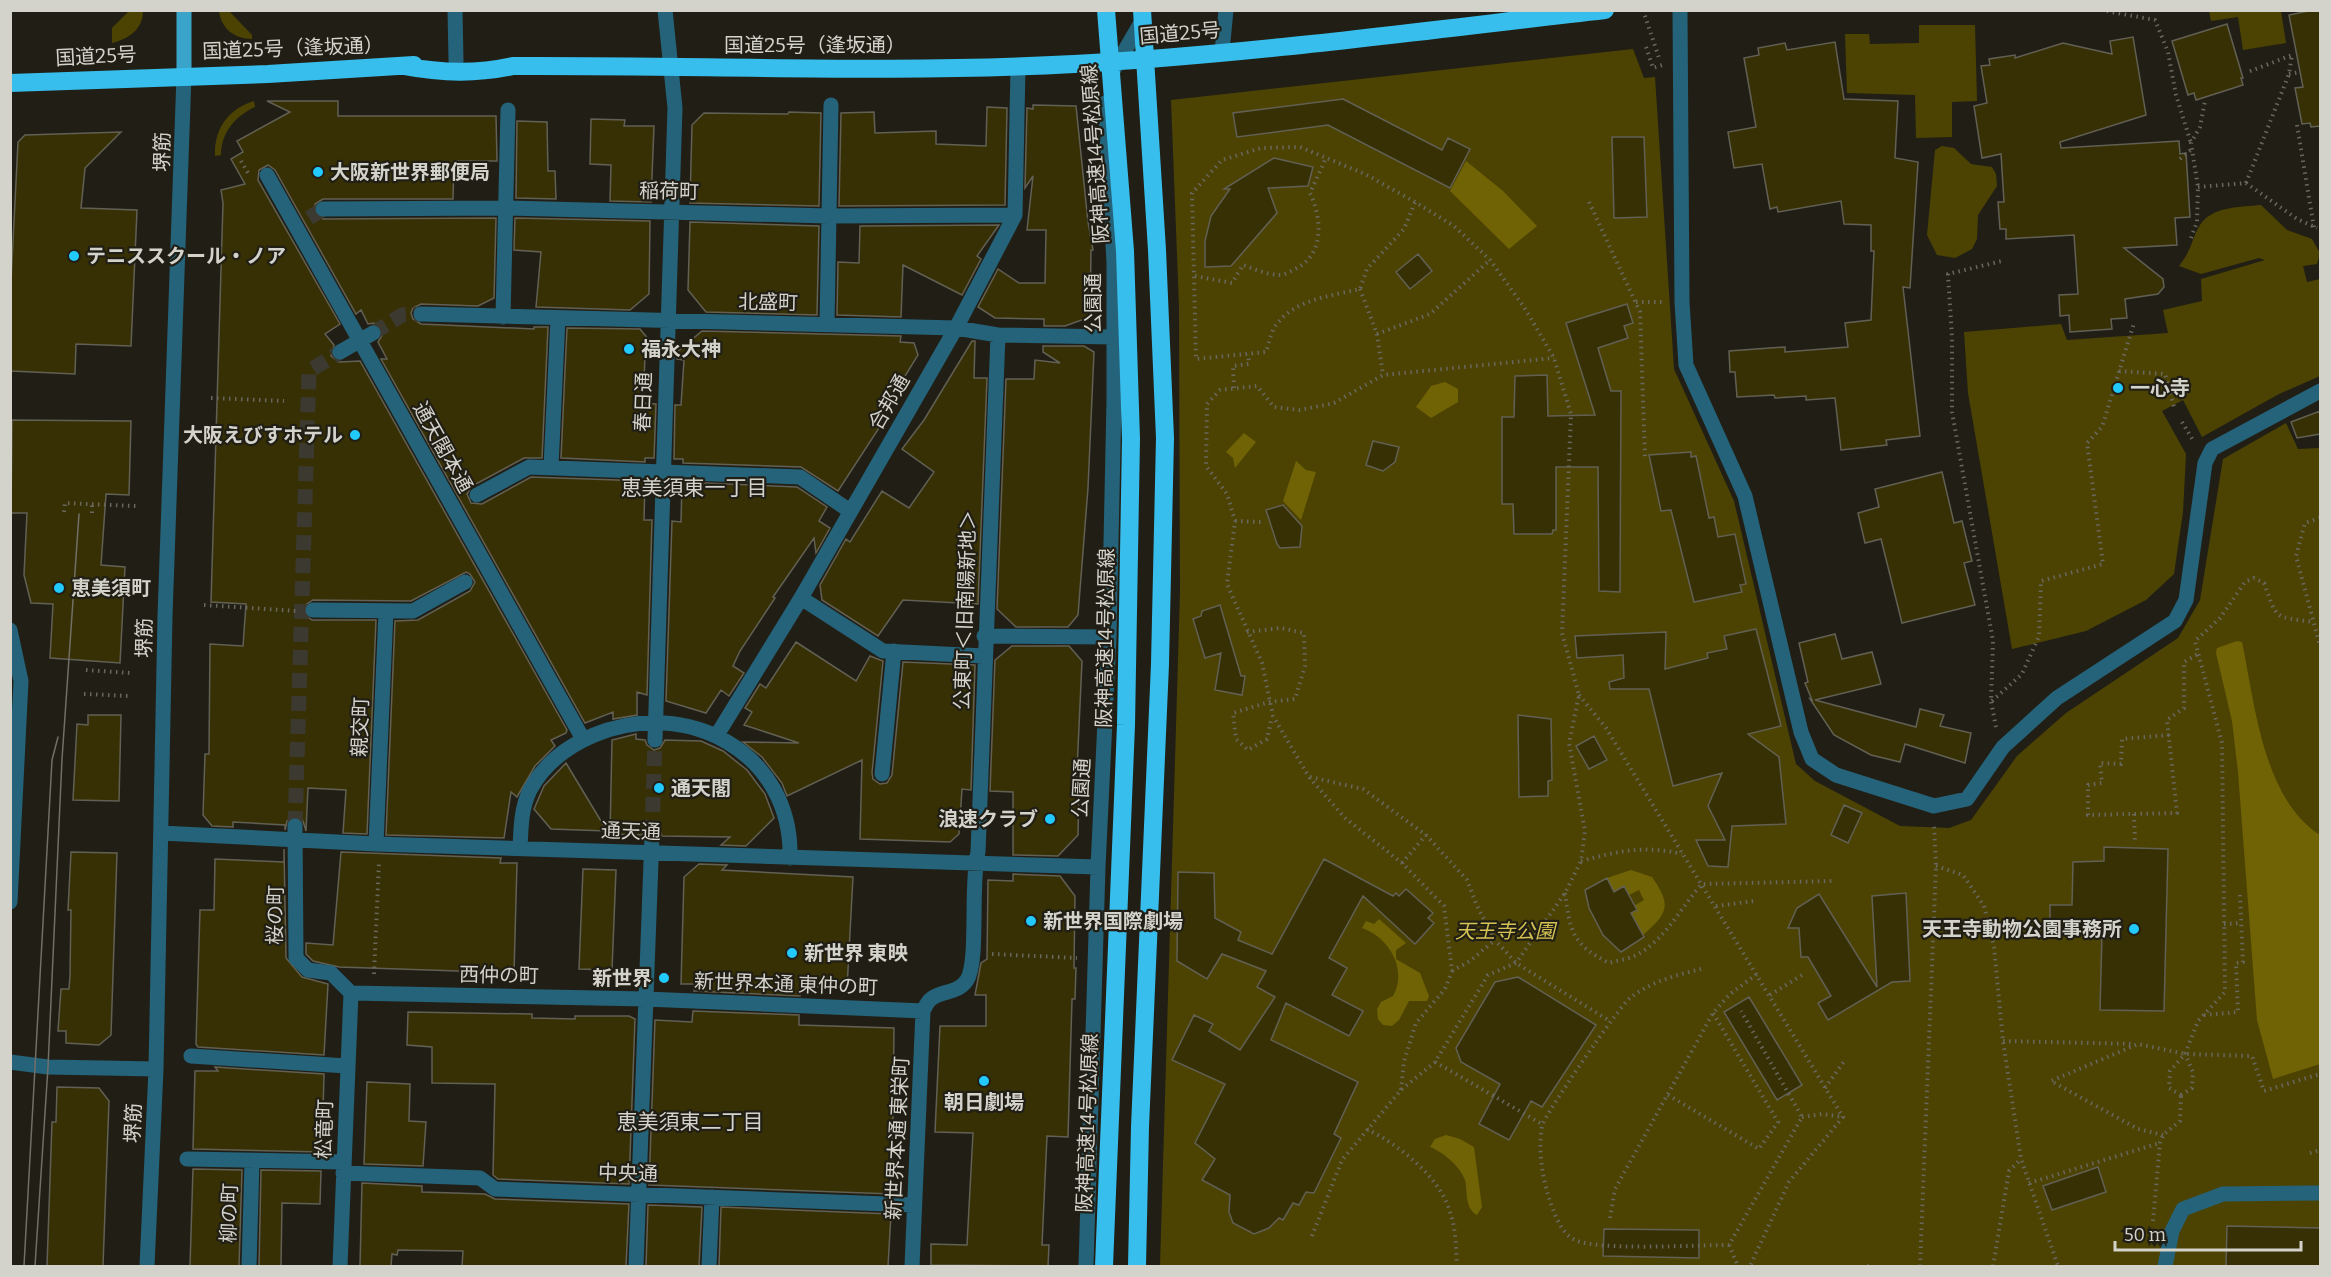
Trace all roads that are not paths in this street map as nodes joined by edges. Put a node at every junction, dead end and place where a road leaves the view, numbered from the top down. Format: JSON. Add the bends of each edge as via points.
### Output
{"nodes":[{"id":1,"x":184,"y":10,"type":"edge"},
{"id":2,"x":455,"y":10,"type":"edge"},
{"id":3,"x":665,"y":10,"type":"edge"},
{"id":4,"x":1108,"y":10,"type":"edge"},
{"id":5,"x":1142,"y":10,"type":"edge"},
{"id":6,"x":1226,"y":10,"type":"edge"},
{"id":7,"x":1605,"y":10,"type":"edge"},
{"id":8,"x":1680,"y":10,"type":"edge"},
{"id":9,"x":1222,"y":52,"type":"junction"},
{"id":10,"x":456,"y":61,"type":"junction"},
{"id":11,"x":1117,"y":61,"type":"junction"},
{"id":12,"x":404,"y":66,"type":"junction"},
{"id":13,"x":513,"y":66,"type":"junction"},
{"id":14,"x":672,"y":66,"type":"junction"},
{"id":15,"x":1018,"y":67,"type":"junction"},
{"id":16,"x":184,"y":75,"type":"junction"},
{"id":17,"x":10,"y":83,"type":"edge"},
{"id":18,"x":831,"y":105,"type":"dead end"},
{"id":19,"x":508,"y":110,"type":"dead end"},
{"id":20,"x":267,"y":175,"type":"dead end"},
{"id":21,"x":506,"y":208,"type":"junction"},
{"id":22,"x":323,"y":209,"type":"tunnel mouth"},
{"id":23,"x":672,"y":212,"type":"junction"},
{"id":24,"x":1015,"y":214,"type":"junction"},
{"id":25,"x":829,"y":216,"type":"junction"},
{"id":26,"x":309,"y":218,"type":"tunnel mouth"},
{"id":27,"x":295,"y":225,"type":"junction"},
{"id":28,"x":421,"y":314,"type":"tunnel mouth"},
{"id":29,"x":503,"y":317,"type":"junction"},
{"id":30,"x":558,"y":318,"type":"junction"},
{"id":31,"x":667,"y":321,"type":"junction"},
{"id":32,"x":827,"y":324,"type":"junction"},
{"id":33,"x":956,"y":328,"type":"junction"},
{"id":34,"x":998,"y":334,"type":"junction"},
{"id":35,"x":366,"y":337,"type":"junction"},
{"id":36,"x":1114,"y":337,"type":"junction"},
{"id":37,"x":340,"y":352,"type":"tunnel mouth"},
{"id":38,"x":2320,"y":391,"type":"edge"},
{"id":39,"x":551,"y":466,"type":"junction"},
{"id":40,"x":662,"y":471,"type":"junction"},
{"id":41,"x":477,"y":495,"type":"dead end"},
{"id":42,"x":850,"y":511,"type":"junction"},
{"id":43,"x":465,"y":582,"type":"dead end"},
{"id":44,"x":801,"y":598,"type":"junction"},
{"id":45,"x":308,"y":611,"type":"road end"},
{"id":46,"x":386,"y":611,"type":"junction"},
{"id":47,"x":10,"y":630,"type":"edge"},
{"id":48,"x":984,"y":636,"type":"junction"},
{"id":49,"x":1109,"y":637,"type":"junction"},
{"id":50,"x":894,"y":651,"type":"junction"},
{"id":51,"x":984,"y":656,"type":"junction"},
{"id":52,"x":16,"y":682,"type":"edge"},
{"id":53,"x":654,"y":722,"type":"junction"},
{"id":54,"x":717,"y":735,"type":"junction"},
{"id":55,"x":583,"y":740,"type":"junction"},
{"id":56,"x":655,"y":740,"type":"tunnel mouth"},
{"id":57,"x":882,"y":774,"type":"dead end"},
{"id":58,"x":161,"y":833,"type":"junction"},
{"id":59,"x":296,"y":833,"type":"junction"},
{"id":60,"x":652,"y":835,"type":"tunnel mouth"},
{"id":61,"x":520,"y":848,"type":"junction"},
{"id":62,"x":378,"y":850,"type":"junction"},
{"id":63,"x":652,"y":853,"type":"junction"},
{"id":64,"x":790,"y":858,"type":"junction"},
{"id":65,"x":975,"y":862,"type":"junction"},
{"id":66,"x":1098,"y":867,"type":"junction"},
{"id":67,"x":10,"y":902,"type":"edge"},
{"id":68,"x":351,"y":993,"type":"junction"},
{"id":69,"x":646,"y":999,"type":"junction"},
{"id":70,"x":923,"y":1011,"type":"junction"},
{"id":71,"x":191,"y":1056,"type":"dead end"},
{"id":72,"x":10,"y":1062,"type":"edge"},
{"id":73,"x":347,"y":1066,"type":"junction"},
{"id":74,"x":156,"y":1069,"type":"junction"},
{"id":75,"x":187,"y":1159,"type":"dead end"},
{"id":76,"x":252,"y":1161,"type":"junction"},
{"id":77,"x":343,"y":1167,"type":"junction"},
{"id":78,"x":2320,"y":1193,"type":"edge"},
{"id":79,"x":638,"y":1194,"type":"junction"},
{"id":80,"x":712,"y":1197,"type":"junction"},
{"id":81,"x":914,"y":1205,"type":"junction"},
{"id":82,"x":147,"y":1266,"type":"edge"},
{"id":83,"x":249,"y":1266,"type":"edge"},
{"id":84,"x":340,"y":1266,"type":"edge"},
{"id":85,"x":636,"y":1266,"type":"edge"},
{"id":86,"x":709,"y":1266,"type":"edge"},
{"id":87,"x":912,"y":1266,"type":"edge"},
{"id":88,"x":1086,"y":1266,"type":"edge"},
{"id":89,"x":1104,"y":1266,"type":"edge"},
{"id":90,"x":1137,"y":1266,"type":"edge"},
{"id":91,"x":2165,"y":1266,"type":"edge"}],
"edges":[{"from":1,"to":16,"type":"main road","name":"堺筋"},
{"from":2,"to":10,"type":"street"},
{"from":3,"to":14,"type":"street","name":"春日通"},
{"from":4,"to":11,"type":"street"},
{"from":4,"to":89,"type":"highway","name":"阪神高速14号松原線","via":[[1125,251],[1131,439],[1126,725]]},
{"from":5,"to":11,"type":"street","name":"公園通","via":[[1142,21]]},
{"from":5,"to":90,"type":"highway","via":[[1165,438]]},
{"from":6,"to":9,"type":"street"},
{"from":7,"to":9,"type":"highway","name":"国道25号"},
{"from":8,"to":38,"type":"street","via":[[1686,364],[1745,496],[1801,732],[1812,759],[1836,775],[1934,806],[1967,799],[2003,747],[2057,698],[2175,621],[2186,600],[2205,463],[2212,449]]},
{"from":9,"to":11,"type":"highway","name":"国道25号"},
{"from":10,"to":12,"type":"highway","name":"国道25号（逢坂通）"},
{"from":10,"to":13,"type":"highway","name":"国道25号（逢坂通）","via":[[490,60]]},
{"from":11,"to":15,"type":"highway","name":"国道25号（逢坂通）"},
{"from":11,"to":36,"type":"street","name":"公園通","via":[[1104,97],[1114,262]]},
{"from":12,"to":13,"type":"highway","name":"国道25号（逢坂通）","via":[[431,71],[490,72]]},
{"from":12,"to":16,"type":"highway","name":"国道25号（逢坂通）"},
{"from":13,"to":14,"type":"highway","name":"国道25号（逢坂通）"},
{"from":14,"to":15,"type":"highway","name":"国道25号（逢坂通）"},
{"from":14,"to":23,"type":"street","name":"春日通"},
{"from":15,"to":24,"type":"street","name":"合邦通"},
{"from":16,"to":17,"type":"highway","name":"国道25号"},
{"from":16,"to":58,"type":"street","name":"堺筋"},
{"from":18,"to":25,"type":"street"},
{"from":19,"to":21,"type":"street"},
{"from":20,"to":27,"type":"street","name":"通天閣本通"},
{"from":21,"to":22,"type":"street","name":"稲荷町"},
{"from":21,"to":23,"type":"street","name":"稲荷町"},
{"from":21,"to":29,"type":"street"},
{"from":23,"to":25,"type":"street","name":"稲荷町"},
{"from":23,"to":31,"type":"street","name":"春日通"},
{"from":24,"to":25,"type":"street","name":"稲荷町"},
{"from":24,"to":33,"type":"street","name":"合邦通"},
{"from":25,"to":32,"type":"street"},
{"from":26,"to":27,"type":"street"},
{"from":27,"to":35,"type":"street","name":"通天閣本通"},
{"from":28,"to":29,"type":"street","name":"北盛町"},
{"from":29,"to":30,"type":"street","name":"北盛町"},
{"from":30,"to":31,"type":"street","name":"北盛町"},
{"from":30,"to":39,"type":"street"},
{"from":31,"to":32,"type":"street","name":"北盛町"},
{"from":31,"to":40,"type":"street","name":"春日通"},
{"from":32,"to":33,"type":"street","name":"北盛町"},
{"from":33,"to":34,"type":"street","name":"北盛町"},
{"from":33,"to":42,"type":"street","name":"合邦通"},
{"from":34,"to":36,"type":"street","name":"北盛町"},
{"from":34,"to":48,"type":"street","name":"公東町＜旧南陽新地＞"},
{"from":35,"to":37,"type":"street"},
{"from":35,"to":55,"type":"street","name":"通天閣本通"},
{"from":36,"to":49,"type":"street","name":"公園通"},
{"from":39,"to":40,"type":"street"},
{"from":39,"to":41,"type":"street","via":[[529,467]]},
{"from":40,"to":42,"type":"street","via":[[800,477]]},
{"from":40,"to":53,"type":"street","name":"春日通"},
{"from":42,"to":44,"type":"street","name":"合邦通"},
{"from":43,"to":46,"type":"street","via":[[413,611]]},
{"from":44,"to":50,"type":"street","via":[[883,651]]},
{"from":44,"to":54,"type":"street","name":"合邦通"},
{"from":45,"to":46,"type":"street"},
{"from":46,"to":62,"type":"street","name":"親交町"},
{"from":47,"to":52,"type":"street"},
{"from":48,"to":49,"type":"street"},
{"from":48,"to":51,"type":"street","name":"公東町＜旧南陽新地＞"},
{"from":49,"to":66,"type":"street","name":"公園通"},
{"from":50,"to":51,"type":"street"},
{"from":50,"to":57,"type":"street"},
{"from":51,"to":65,"type":"street","name":"公東町＜旧南陽新地＞"},
{"from":52,"to":67,"type":"street"},
{"from":53,"to":54,"type":"street","via":[[676,723]]},
{"from":53,"to":55,"type":"street","via":[[618,726]]},
{"from":53,"to":56,"type":"street","name":"春日通"},
{"from":54,"to":64,"type":"street","via":[[753,760],[767,777],[780,800],[788,828]]},
{"from":55,"to":61,"type":"street","via":[[546,767],[530,791],[522,816]]},
{"from":58,"to":59,"type":"street","name":"通天通"},
{"from":58,"to":74,"type":"street","name":"堺筋"},
{"from":59,"to":62,"type":"street","name":"通天通"},
{"from":59,"to":68,"type":"street","name":"桜の町","via":[[296,958],[308,970],[331,973]]},
{"from":60,"to":63,"type":"street"},
{"from":61,"to":62,"type":"street","name":"通天通"},
{"from":61,"to":63,"type":"street","name":"通天通"},
{"from":63,"to":64,"type":"street","name":"通天通"},
{"from":63,"to":69,"type":"street"},
{"from":64,"to":65,"type":"street","name":"通天通"},
{"from":65,"to":66,"type":"street","name":"通天通"},
{"from":65,"to":70,"type":"street","name":"公東町＜旧南陽新地＞","via":[[973,953],[968,980],[958,989],[930,999]]},
{"from":66,"to":88,"type":"street","name":"公園通"},
{"from":68,"to":69,"type":"street","name":"西仲の町"},
{"from":68,"to":73,"type":"street","name":"松竜町"},
{"from":69,"to":70,"type":"street","name":"新世界本通 東仲の町"},
{"from":69,"to":79,"type":"street"},
{"from":70,"to":81,"type":"street","name":"新世界本通 東栄町"},
{"from":71,"to":73,"type":"street"},
{"from":72,"to":74,"type":"street","via":[[48,1067]]},
{"from":73,"to":77,"type":"street","name":"松竜町"},
{"from":74,"to":82,"type":"street","name":"堺筋"},
{"from":75,"to":76,"type":"street","name":"中央通"},
{"from":76,"to":77,"type":"street","name":"中央通"},
{"from":76,"to":83,"type":"street","name":"柳の町"},
{"from":77,"to":79,"type":"street","name":"中央通","via":[[480,1179],[495,1190]]},
{"from":77,"to":84,"type":"street","name":"松竜町"},
{"from":78,"to":91,"type":"street","via":[[2223,1194],[2183,1209],[2172,1231]]},
{"from":79,"to":80,"type":"street","name":"中央通"},
{"from":79,"to":85,"type":"street"},
{"from":80,"to":81,"type":"street","name":"中央通"},
{"from":80,"to":86,"type":"street"},
{"from":81,"to":87,"type":"street","name":"新世界本通 東栄町"}]}
